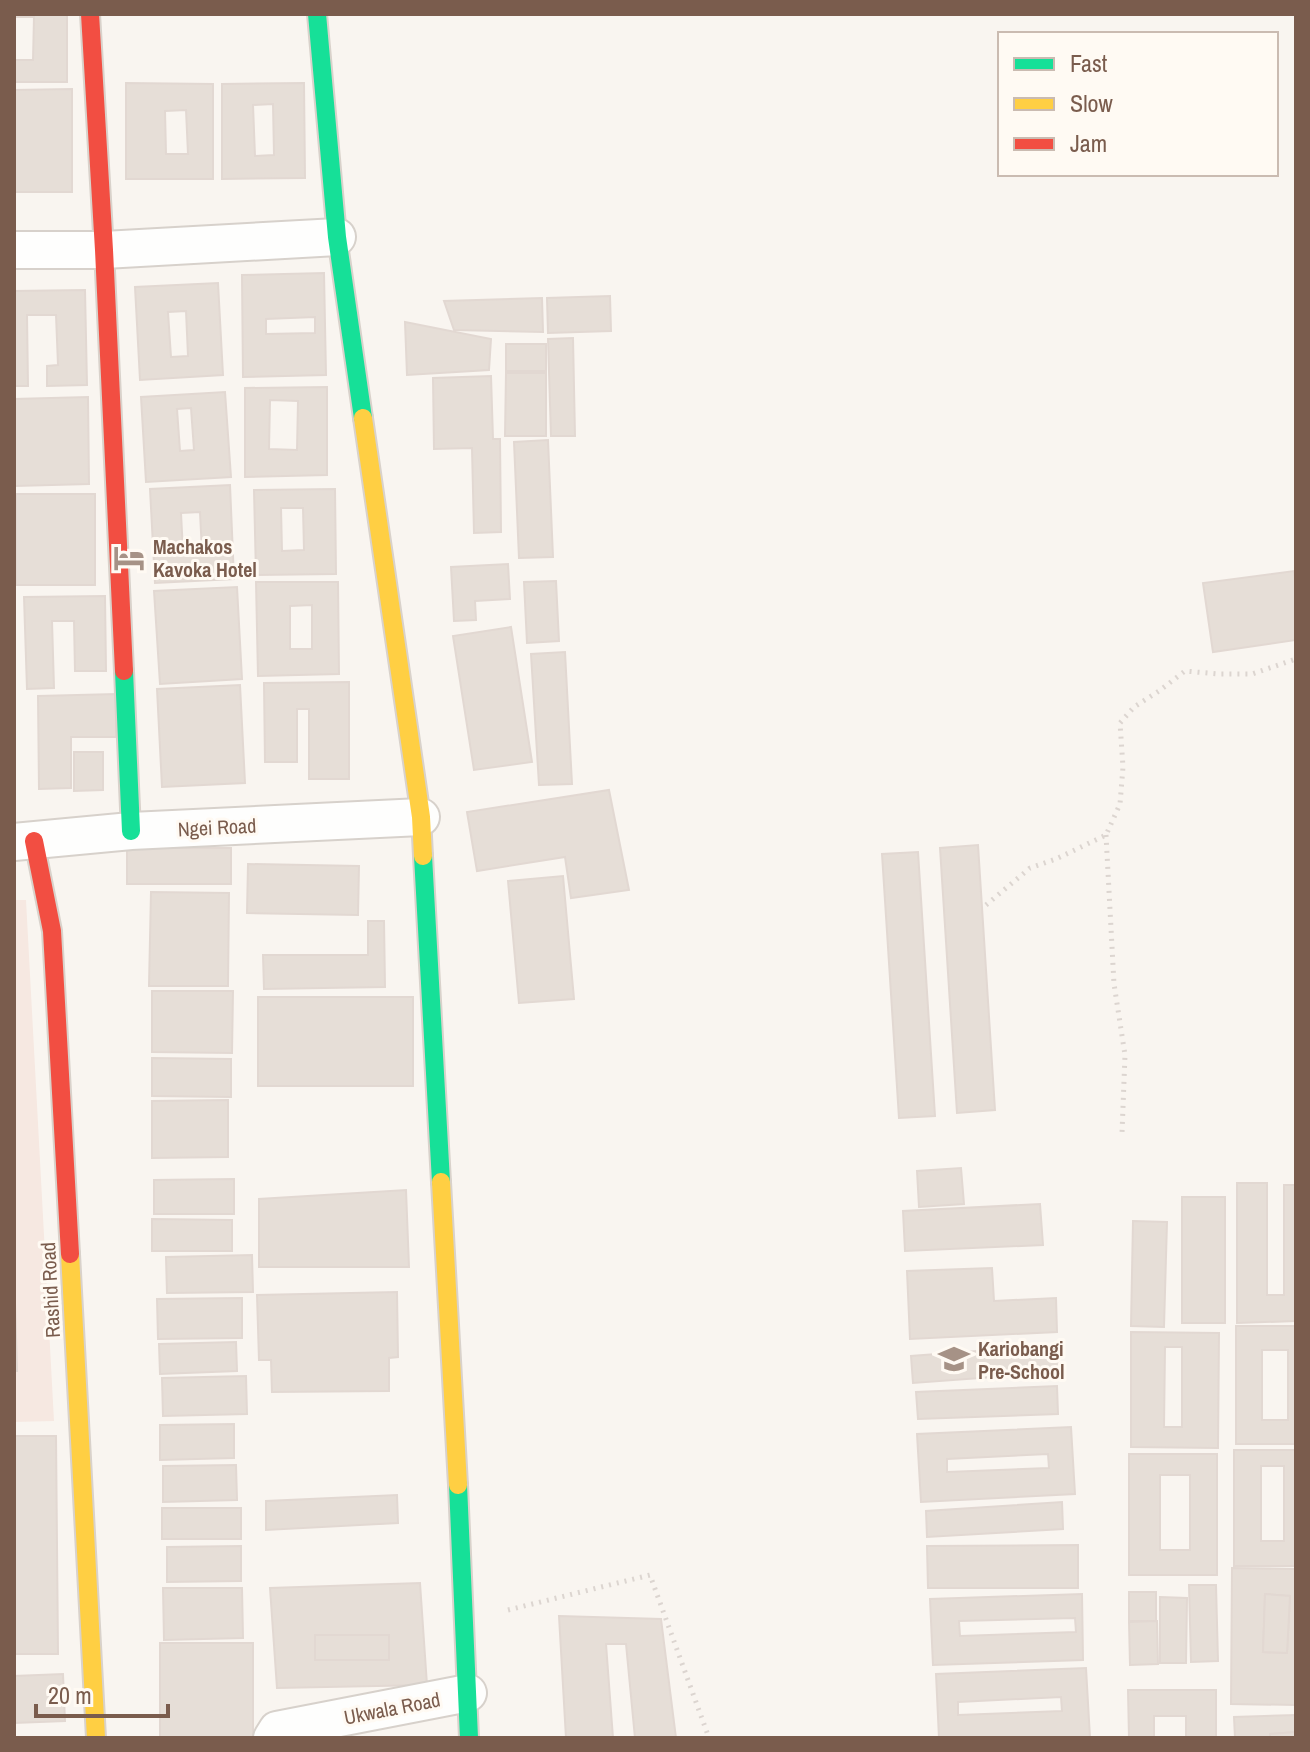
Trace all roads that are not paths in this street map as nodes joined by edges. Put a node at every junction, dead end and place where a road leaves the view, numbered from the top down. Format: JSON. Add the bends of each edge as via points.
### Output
{"nodes":[{"id":1,"x":90,"y":14,"type":"edge"},
{"id":2,"x":317,"y":14,"type":"edge"},
{"id":3,"x":337,"y":237,"type":"junction"},
{"id":4,"x":14,"y":250,"type":"edge"},
{"id":5,"x":104,"y":250,"type":"junction"},
{"id":6,"x":421,"y":817,"type":"junction"},
{"id":7,"x":131,"y":831,"type":"junction"},
{"id":8,"x":24,"y":841,"type":"edge"},
{"id":9,"x":468,"y":1693,"type":"junction"},
{"id":10,"x":96,"y":1738,"type":"edge"},
{"id":11,"x":272,"y":1738,"type":"edge"},
{"id":12,"x":469,"y":1738,"type":"edge"}],
"edges":[{"from":1,"to":5,"type":"street"},
{"from":2,"to":3,"type":"street"},
{"from":3,"to":5,"type":"street"},
{"from":3,"to":6,"type":"street"},
{"from":4,"to":5,"type":"street"},
{"from":5,"to":7,"type":"street"},
{"from":6,"to":7,"type":"street","name":"Ngei Road"},
{"from":6,"to":9,"type":"street"},
{"from":7,"to":8,"type":"street","name":"Ngei Road"},
{"from":8,"to":10,"type":"street","name":"Rashid Road","via":[[52,931]]},
{"from":9,"to":11,"type":"street","name":"Ukwala Road","via":[[277,1730]]},
{"from":9,"to":12,"type":"street"}]}
